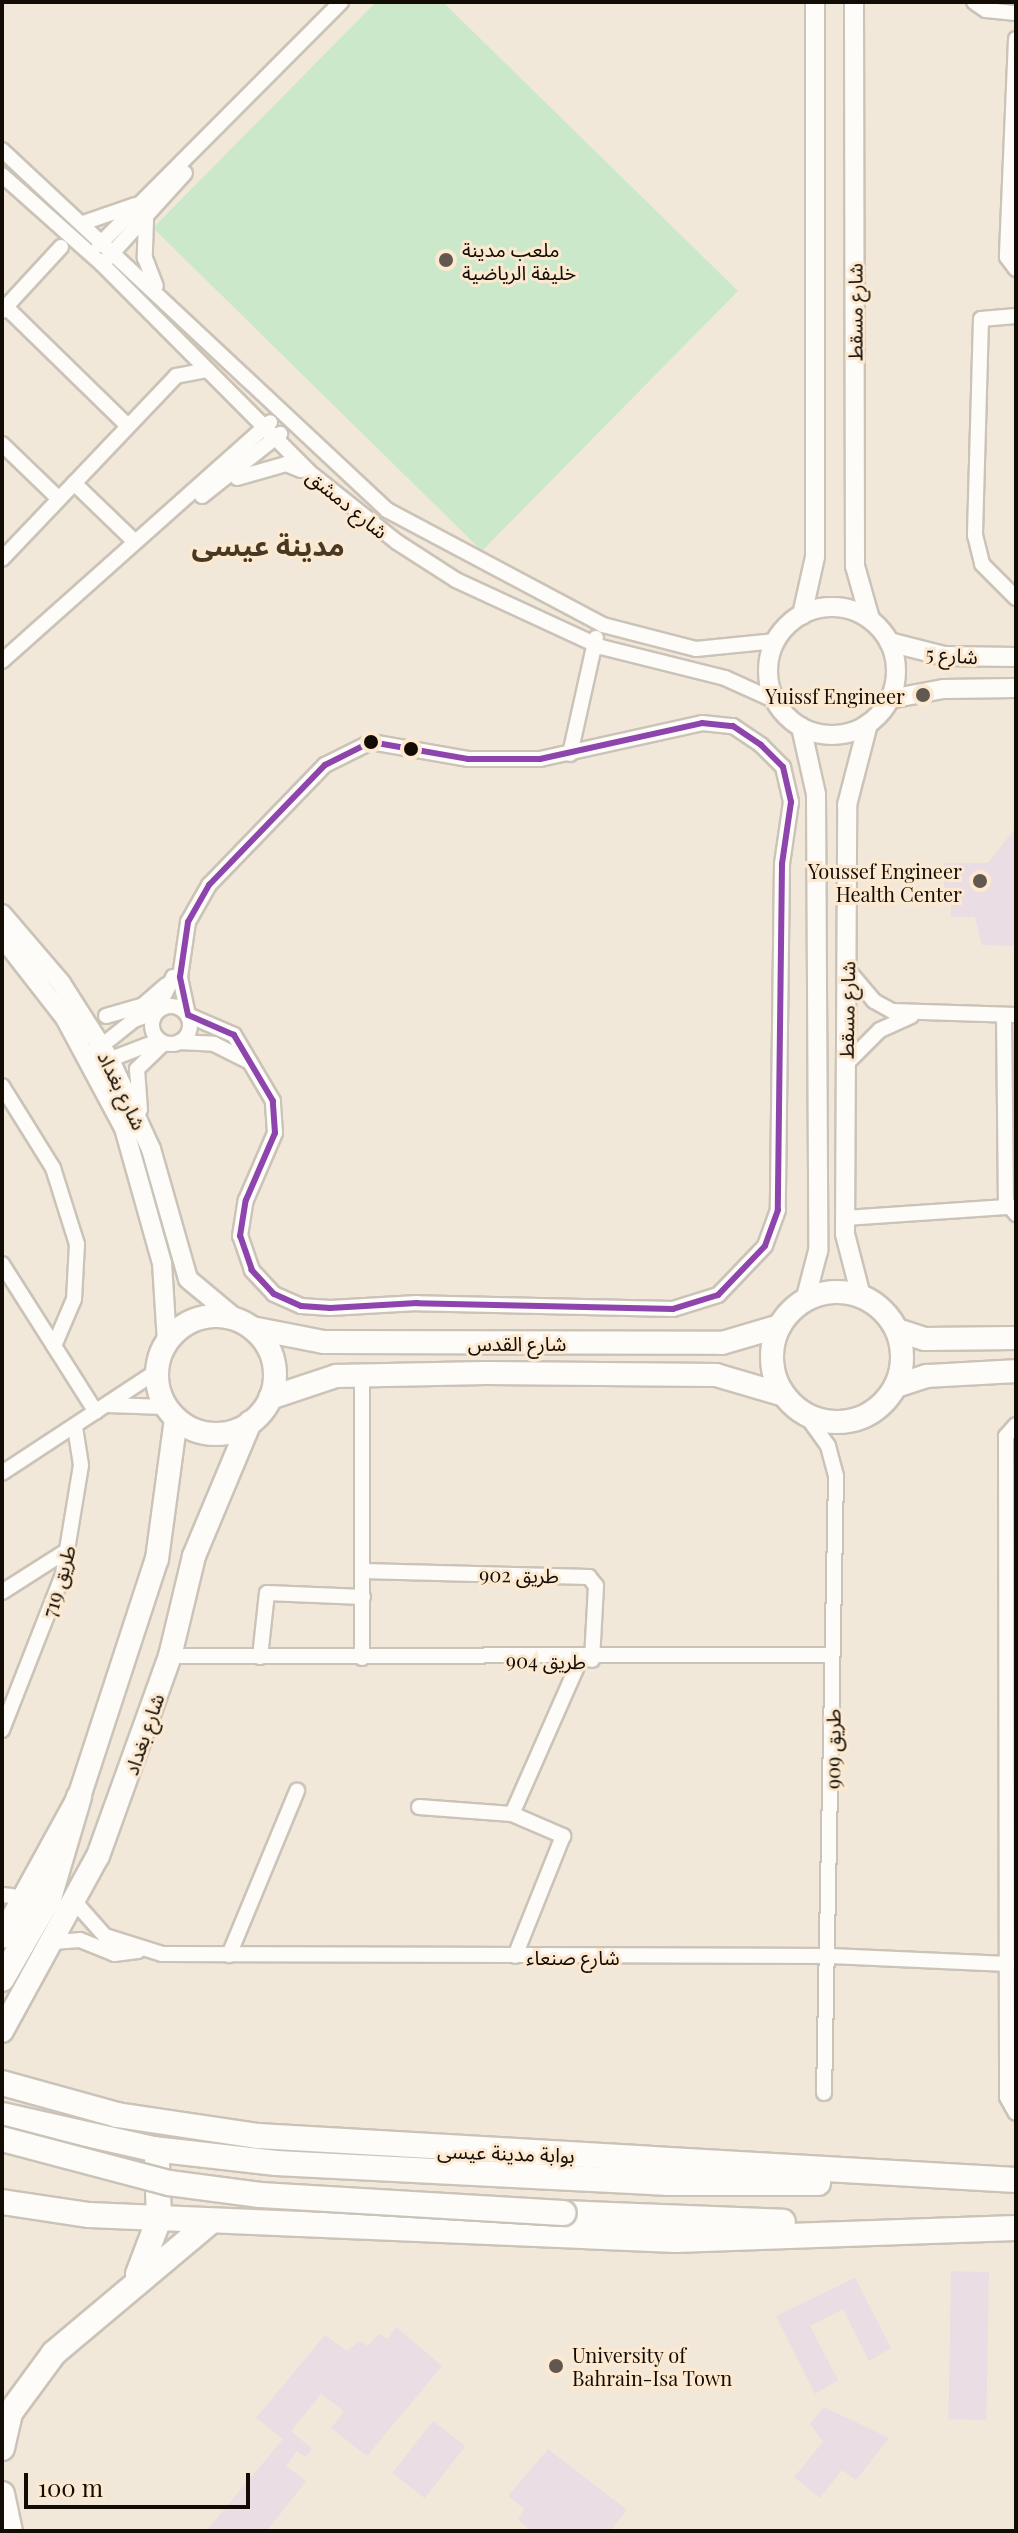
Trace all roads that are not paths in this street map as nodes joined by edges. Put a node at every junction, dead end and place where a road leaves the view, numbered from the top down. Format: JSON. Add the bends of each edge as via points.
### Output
{"nodes":[{"id":1,"x":341,"y":2,"type":"edge"},
{"id":2,"x":815,"y":2,"type":"edge"},
{"id":3,"x":854,"y":2,"type":"edge"},
{"id":4,"x":974,"y":2,"type":"edge"},
{"id":5,"x":1016,"y":13,"type":"edge"},
{"id":6,"x":1016,"y":39,"type":"edge"},
{"id":7,"x":203,"y":147,"type":"junction"},
{"id":8,"x":2,"y":150,"type":"edge"},
{"id":9,"x":3,"y":177,"type":"edge"},
{"id":10,"x":152,"y":194,"type":"junction"},
{"id":11,"x":1012,"y":219,"type":"edge"},
{"id":12,"x":146,"y":220,"type":"junction"},
{"id":13,"x":83,"y":223,"type":"junction"},
{"id":14,"x":61,"y":247,"type":"dead end"},
{"id":15,"x":108,"y":247,"type":"junction"},
{"id":16,"x":91,"y":253,"type":"junction"},
{"id":17,"x":102,"y":264,"type":"junction"},
{"id":18,"x":1016,"y":269,"type":"edge"},
{"id":19,"x":160,"y":294,"type":"junction"},
{"id":20,"x":4,"y":309,"type":"edge"},
{"id":21,"x":1016,"y":317,"type":"edge"},
{"id":22,"x":179,"y":342,"type":"junction"},
{"id":23,"x":207,"y":370,"type":"junction"},
{"id":24,"x":176,"y":376,"type":"junction"},
{"id":25,"x":284,"y":419,"type":"junction"},
{"id":26,"x":128,"y":426,"type":"junction"},
{"id":27,"x":269,"y":434,"type":"junction"},
{"id":28,"x":2,"y":444,"type":"edge"},
{"id":29,"x":309,"y":472,"type":"junction"},
{"id":30,"x":74,"y":483,"type":"junction"},
{"id":31,"x":218,"y":485,"type":"junction"},
{"id":32,"x":59,"y":499,"type":"junction"},
{"id":33,"x":180,"y":506,"type":"junction"},
{"id":34,"x":134,"y":541,"type":"junction"},
{"id":35,"x":2,"y":559,"type":"edge"},
{"id":36,"x":1016,"y":598,"type":"edge"},
{"id":37,"x":802,"y":615,"type":"junction"},
{"id":38,"x":870,"y":619,"type":"junction"},
{"id":39,"x":632,"y":634,"type":"junction"},
{"id":40,"x":776,"y":641,"type":"junction"},
{"id":41,"x":591,"y":642,"type":"junction"},
{"id":42,"x":889,"y":642,"type":"junction"},
{"id":43,"x":616,"y":651,"type":"junction"},
{"id":44,"x":1016,"y":657,"type":"edge"},
{"id":45,"x":2,"y":661,"type":"edge"},
{"id":46,"x":592,"y":669,"type":"junction"},
{"id":47,"x":1016,"y":675,"type":"edge"},
{"id":48,"x":974,"y":687,"type":"junction"},
{"id":49,"x":1016,"y":688,"type":"edge"},
{"id":50,"x":890,"y":699,"type":"junction"},
{"id":51,"x":776,"y":701,"type":"junction"},
{"id":52,"x":868,"y":724,"type":"junction"},
{"id":53,"x":801,"y":727,"type":"junction"},
{"id":54,"x":581,"y":728,"type":"junction"},
{"id":55,"x":592,"y":749,"type":"junction"},
{"id":56,"x":570,"y":754,"type":"junction"},
{"id":57,"x":2,"y":914,"type":"edge"},
{"id":58,"x":2,"y":937,"type":"edge"},
{"id":59,"x":847,"y":969,"type":"junction"},
{"id":60,"x":176,"y":971,"type":"junction"},
{"id":61,"x":79,"y":1008,"type":"junction"},
{"id":62,"x":156,"y":1012,"type":"junction"},
{"id":63,"x":188,"y":1015,"type":"junction"},
{"id":64,"x":1010,"y":1015,"type":"edge"},
{"id":65,"x":106,"y":1016,"type":"junction"},
{"id":66,"x":911,"y":1016,"type":"junction"},
{"id":67,"x":134,"y":1020,"type":"junction"},
{"id":68,"x":167,"y":1041,"type":"junction"},
{"id":69,"x":99,"y":1057,"type":"junction"},
{"id":70,"x":846,"y":1064,"type":"junction"},
{"id":71,"x":260,"y":1070,"type":"junction"},
{"id":72,"x":2,"y":1086,"type":"edge"},
{"id":73,"x":151,"y":1149,"type":"junction"},
{"id":74,"x":1012,"y":1210,"type":"edge"},
{"id":75,"x":845,"y":1218,"type":"junction"},
{"id":76,"x":2,"y":1264,"type":"edge"},
{"id":77,"x":861,"y":1296,"type":"junction"},
{"id":78,"x":805,"y":1301,"type":"junction"},
{"id":79,"x":244,"y":1324,"type":"junction"},
{"id":80,"x":780,"y":1326,"type":"junction"},
{"id":81,"x":897,"y":1330,"type":"junction"},
{"id":82,"x":1016,"y":1338,"type":"edge"},
{"id":83,"x":167,"y":1342,"type":"junction"},
{"id":84,"x":54,"y":1346,"type":"junction"},
{"id":85,"x":157,"y":1371,"type":"junction"},
{"id":86,"x":1016,"y":1371,"type":"edge"},
{"id":87,"x":362,"y":1374,"type":"junction"},
{"id":88,"x":896,"y":1386,"type":"junction"},
{"id":89,"x":784,"y":1395,"type":"junction"},
{"id":90,"x":270,"y":1398,"type":"junction"},
{"id":91,"x":101,"y":1409,"type":"junction"},
{"id":92,"x":171,"y":1413,"type":"junction"},
{"id":93,"x":805,"y":1414,"type":"junction"},
{"id":94,"x":250,"y":1422,"type":"junction"},
{"id":95,"x":1016,"y":1425,"type":"edge"},
{"id":96,"x":75,"y":1426,"type":"junction"},
{"id":97,"x":4,"y":1467,"type":"edge"},
{"id":98,"x":68,"y":1550,"type":"junction"},
{"id":99,"x":363,"y":1571,"type":"junction"},
{"id":100,"x":2,"y":1592,"type":"edge"},
{"id":101,"x":363,"y":1597,"type":"junction"},
{"id":102,"x":832,"y":1655,"type":"junction"},
{"id":103,"x":170,"y":1656,"type":"junction"},
{"id":104,"x":260,"y":1657,"type":"junction"},
{"id":105,"x":362,"y":1658,"type":"junction"},
{"id":106,"x":586,"y":1660,"type":"junction"},
{"id":107,"x":1011,"y":1702,"type":"edge"},
{"id":108,"x":2,"y":1730,"type":"edge"},
{"id":109,"x":297,"y":1791,"type":"dead end"},
{"id":110,"x":79,"y":1797,"type":"junction"},
{"id":111,"x":419,"y":1807,"type":"dead end"},
{"id":112,"x":512,"y":1814,"type":"junction"},
{"id":113,"x":5,"y":1901,"type":"edge"},
{"id":114,"x":74,"y":1901,"type":"junction"},
{"id":115,"x":2,"y":1937,"type":"edge"},
{"id":116,"x":53,"y":1942,"type":"junction"},
{"id":117,"x":138,"y":1951,"type":"junction"},
{"id":118,"x":229,"y":1955,"type":"junction"},
{"id":119,"x":515,"y":1956,"type":"junction"},
{"id":120,"x":831,"y":1956,"type":"junction"},
{"id":121,"x":1008,"y":1964,"type":"junction"},
{"id":122,"x":2,"y":1979,"type":"edge"},
{"id":123,"x":2,"y":2031,"type":"edge"},
{"id":124,"x":2,"y":2083,"type":"edge"},
{"id":125,"x":824,"y":2093,"type":"dead end"},
{"id":126,"x":1016,"y":2113,"type":"edge"},
{"id":127,"x":3,"y":2120,"type":"edge"},
{"id":128,"x":153,"y":2149,"type":"junction"},
{"id":129,"x":1016,"y":2181,"type":"edge"},
{"id":130,"x":2,"y":2202,"type":"edge"},
{"id":131,"x":159,"y":2219,"type":"junction"},
{"id":132,"x":210,"y":2222,"type":"junction"},
{"id":133,"x":942,"y":2228,"type":"junction"},
{"id":134,"x":1016,"y":2228,"type":"edge"},
{"id":135,"x":129,"y":2290,"type":"junction"},
{"id":136,"x":2,"y":2448,"type":"edge"},
{"id":137,"x":2,"y":2494,"type":"edge"},
{"id":138,"x":10,"y":2531,"type":"edge"}],
"edges":[{"from":1,"to":7,"type":"street"},
{"from":2,"to":37,"type":"street","name":"شارع مسقط","via":[[815,557]]},
{"from":3,"to":38,"type":"street","name":"شارع مسقط","via":[[855,566]]},
{"from":4,"to":5,"type":"street","via":[[986,10]]},
{"from":6,"to":11,"type":"street"},
{"from":7,"to":10,"type":"street"},
{"from":7,"to":12,"type":"street"},
{"from":8,"to":13,"type":"street","name":"شارع دمشق"},
{"from":9,"to":16,"type":"street","name":"شارع دمشق"},
{"from":10,"to":13,"type":"street"},
{"from":10,"to":15,"type":"street"},
{"from":11,"to":18,"type":"street","via":[[1007,257]]},
{"from":12,"to":15,"type":"street"},
{"from":12,"to":19,"type":"street","via":[[145,258]]},
{"from":13,"to":15,"type":"street","name":"شارع دمشق"},
{"from":14,"to":20,"type":"street"},
{"from":15,"to":16,"type":"street"},
{"from":15,"to":17,"type":"street"},
{"from":15,"to":19,"type":"street","name":"شارع دمشق"},
{"from":16,"to":17,"type":"street","name":"شارع دمشق"},
{"from":17,"to":22,"type":"street","name":"شارع دمشق"},
{"from":19,"to":25,"type":"street","name":"شارع دمشق"},
{"from":20,"to":26,"type":"street"},
{"from":21,"to":36,"type":"street","via":[[981,319],[975,543],[986,570]]},
{"from":22,"to":23,"type":"street","name":"شارع دمشق"},
{"from":22,"to":24,"type":"street"},
{"from":23,"to":24,"type":"street"},
{"from":23,"to":27,"type":"street","name":"شارع دمشق"},
{"from":24,"to":26,"type":"street"},
{"from":25,"to":27,"type":"street"},
{"from":25,"to":39,"type":"street","name":"شارع دمشق","via":[[387,510],[540,596]]},
{"from":26,"to":30,"type":"street"},
{"from":27,"to":29,"type":"street","name":"شارع دمشق"},
{"from":27,"to":31,"type":"street"},
{"from":27,"to":33,"type":"street"},
{"from":28,"to":32,"type":"street"},
{"from":29,"to":31,"type":"street","via":[[286,464]]},
{"from":29,"to":41,"type":"street","name":"شارع دمشق","via":[[444,573]]},
{"from":30,"to":32,"type":"street"},
{"from":30,"to":34,"type":"street"},
{"from":31,"to":33,"type":"street"},
{"from":32,"to":35,"type":"street"},
{"from":33,"to":34,"type":"street"},
{"from":34,"to":45,"type":"street"},
{"from":37,"to":38,"type":"street","via":[[837,608]]},
{"from":37,"to":40,"type":"street"},
{"from":38,"to":42,"type":"street"},
{"from":39,"to":40,"type":"street","name":"شارع دمشق","via":[[696,649]]},
{"from":39,"to":41,"type":"street","via":[[608,634]]},
{"from":40,"to":51,"type":"street","via":[[768,671]]},
{"from":41,"to":43,"type":"street","name":"شارع دمشق"},
{"from":41,"to":46,"type":"street"},
{"from":42,"to":44,"type":"street","name":"شارع 5","via":[[932,654]]},
{"from":42,"to":50,"type":"street","via":[[896,664]]},
{"from":43,"to":46,"type":"street"},
{"from":43,"to":51,"type":"street","name":"شارع دمشق","via":[[725,678]]},
{"from":46,"to":54,"type":"street"},
{"from":47,"to":48,"type":"street","via":[[985,677]]},
{"from":48,"to":49,"type":"street","name":"شارع 5"},
{"from":48,"to":50,"type":"street","name":"شارع 5"},
{"from":50,"to":52,"type":"street"},
{"from":51,"to":53,"type":"street"},
{"from":52,"to":53,"type":"street","via":[[835,735]]},
{"from":52,"to":59,"type":"street","name":"شارع مسقط","via":[[847,805]]},
{"from":53,"to":78,"type":"street","name":"شارع مسقط","via":[[816,794],[818,1236]]},
{"from":54,"to":55,"type":"street"},
{"from":54,"to":56,"type":"street"},
{"from":55,"to":56,"type":"street"},
{"from":55,"to":71,"type":"street","via":[[719,723],[761,745],[783,767],[791,802],[782,864],[778,1210],[765,1246],[746,1272],[718,1295],[673,1309],[417,1303],[330,1308],[286,1301],[252,1270],[240,1236],[246,1200],[275,1133],[273,1101]]},
{"from":56,"to":60,"type":"street","via":[[500,760],[371,742],[354,748],[325,765],[209,885],[188,922]]},
{"from":57,"to":61,"type":"street","name":"شارع بغداد"},
{"from":58,"to":69,"type":"street","name":"شارع بغداد"},
{"from":59,"to":66,"type":"street","via":[[874,1001]]},
{"from":59,"to":70,"type":"street","name":"شارع مسقط"},
{"from":60,"to":62,"type":"street"},
{"from":60,"to":63,"type":"street"},
{"from":60,"to":65,"type":"street","via":[[142,1006]]},
{"from":61,"to":65,"type":"street"},
{"from":61,"to":69,"type":"street","name":"شارع بغداد"},
{"from":62,"to":63,"type":"street","via":[[172,1005]]},
{"from":62,"to":67,"type":"street"},
{"from":62,"to":68,"type":"street","via":[[151,1024]]},
{"from":63,"to":68,"type":"street","via":[[190,1027]]},
{"from":63,"to":71,"type":"street","via":[[234,1035]]},
{"from":64,"to":66,"type":"street"},
{"from":64,"to":74,"type":"street"},
{"from":65,"to":67,"type":"street"},
{"from":66,"to":70,"type":"street","via":[[880,1030]]},
{"from":67,"to":69,"type":"street"},
{"from":68,"to":69,"type":"street"},
{"from":68,"to":71,"type":"street","via":[[214,1044]]},
{"from":68,"to":73,"type":"street","via":[[144,1057],[135,1081]]},
{"from":69,"to":73,"type":"street","name":"شارع بغداد"},
{"from":69,"to":83,"type":"street","name":"شارع بغداد","via":[[146,1193],[167,1291]]},
{"from":70,"to":75,"type":"street","name":"شارع مسقط"},
{"from":72,"to":84,"type":"street","via":[[53,1168],[77,1244],[74,1299]]},
{"from":73,"to":79,"type":"street","name":"شارع بغداد","via":[[188,1279]]},
{"from":74,"to":75,"type":"street"},
{"from":75,"to":77,"type":"street","name":"شارع مسقط","via":[[850,1265]]},
{"from":76,"to":84,"type":"street"},
{"from":77,"to":78,"type":"main road","via":[[832,1292]]},
{"from":77,"to":81,"type":"main road","via":[[883,1310]]},
{"from":78,"to":80,"type":"main road"},
{"from":79,"to":80,"type":"main road","name":"شارع القدس","via":[[324,1342],[722,1343]]},
{"from":79,"to":83,"type":"main road","via":[[205,1317]]},
{"from":79,"to":90,"type":"main road","via":[[274,1368]]},
{"from":80,"to":89,"type":"main road","via":[[772,1353]]},
{"from":81,"to":82,"type":"main road","via":[[925,1339]]},
{"from":81,"to":88,"type":"main road","via":[[903,1349]]},
{"from":83,"to":85,"type":"main road"},
{"from":84,"to":91,"type":"street"},
{"from":85,"to":91,"type":"street"},
{"from":85,"to":92,"type":"main road"},
{"from":86,"to":88,"type":"main road","via":[[927,1376]]},
{"from":87,"to":89,"type":"main road","name":"شارع القدس","via":[[716,1375]]},
{"from":87,"to":90,"type":"main road","name":"شارع القدس","via":[[315,1381]]},
{"from":87,"to":99,"type":"street"},
{"from":88,"to":93,"type":"main road","via":[[857,1420]]},
{"from":89,"to":93,"type":"main road"},
{"from":90,"to":94,"type":"main road"},
{"from":91,"to":92,"type":"street"},
{"from":91,"to":96,"type":"street"},
{"from":92,"to":94,"type":"main road","via":[[212,1433]]},
{"from":92,"to":110,"type":"main road","name":"شارع بغداد","via":[[157,1559]]},
{"from":93,"to":102,"type":"street","name":"طريق 909","via":[[835,1468]]},
{"from":94,"to":103,"type":"main road","name":"شارع بغداد","via":[[194,1556]]},
{"from":95,"to":107,"type":"street","via":[[1006,1436]]},
{"from":96,"to":97,"type":"street"},
{"from":96,"to":98,"type":"street","name":"طريق 719","via":[[81,1465]]},
{"from":98,"to":100,"type":"street"},
{"from":98,"to":108,"type":"street","name":"طريق 719","via":[[56,1597]]},
{"from":99,"to":101,"type":"street"},
{"from":99,"to":106,"type":"street","name":"طريق 902","via":[[589,1577],[596,1586]]},
{"from":101,"to":104,"type":"street","via":[[267,1593]]},
{"from":101,"to":105,"type":"street"},
{"from":102,"to":106,"type":"street","name":"طريق 904"},
{"from":102,"to":120,"type":"street","name":"طريق 909"},
{"from":103,"to":104,"type":"street","name":"طريق 904"},
{"from":103,"to":114,"type":"main road","name":"شارع بغداد","via":[[104,1842]]},
{"from":104,"to":105,"type":"street","name":"طريق 904"},
{"from":105,"to":106,"type":"street","name":"طريق 904"},
{"from":106,"to":112,"type":"street"},
{"from":107,"to":121,"type":"street"},
{"from":109,"to":118,"type":"street"},
{"from":110,"to":113,"type":"main road"},
{"from":110,"to":115,"type":"main road","name":"شارع بغداد"},
{"from":110,"to":122,"type":"main road","via":[[49,1898]]},
{"from":111,"to":112,"type":"street"},
{"from":112,"to":119,"type":"street","via":[[554,1828],[563,1841]]},
{"from":114,"to":116,"type":"main road","name":"شارع بغداد"},
{"from":114,"to":117,"type":"street","name":"شارع صنعاء","via":[[95,1929]]},
{"from":116,"to":117,"type":"street","name":"شارع صنعاء","via":[[80,1940],[114,1954]]},
{"from":116,"to":123,"type":"main road","name":"شارع بغداد"},
{"from":117,"to":118,"type":"street","name":"شارع صنعاء"},
{"from":118,"to":119,"type":"street","name":"شارع صنعاء"},
{"from":119,"to":120,"type":"street","name":"شارع صنعاء"},
{"from":120,"to":121,"type":"street","name":"شارع صنعاء"},
{"from":120,"to":125,"type":"street","name":"طريق 909"},
{"from":121,"to":126,"type":"street","via":[[1007,2097]]},
{"from":124,"to":129,"type":"main road","name":"بوابة مدينة عيسى","via":[[117,2115],[197,2129],[376,2147]]},
{"from":127,"to":128,"type":"main road"},
{"from":127,"to":133,"type":"main road","bridge":true,"via":[[169,2183],[260,2195]]},
{"from":128,"to":129,"type":"main road","via":[[317,2166],[669,2183]]},
{"from":128,"to":131,"type":"main road","via":[[161,2184]]},
{"from":130,"to":131,"type":"main road"},
{"from":131,"to":132,"type":"main road"},
{"from":131,"to":135,"type":"main road"},
{"from":132,"to":133,"type":"main road","via":[[675,2240]]},
{"from":132,"to":135,"type":"main road"},
{"from":133,"to":134,"type":"main road"},
{"from":135,"to":136,"type":"main road","via":[[54,2353],[24,2388]]},
{"from":137,"to":138,"type":"main road"}]}
